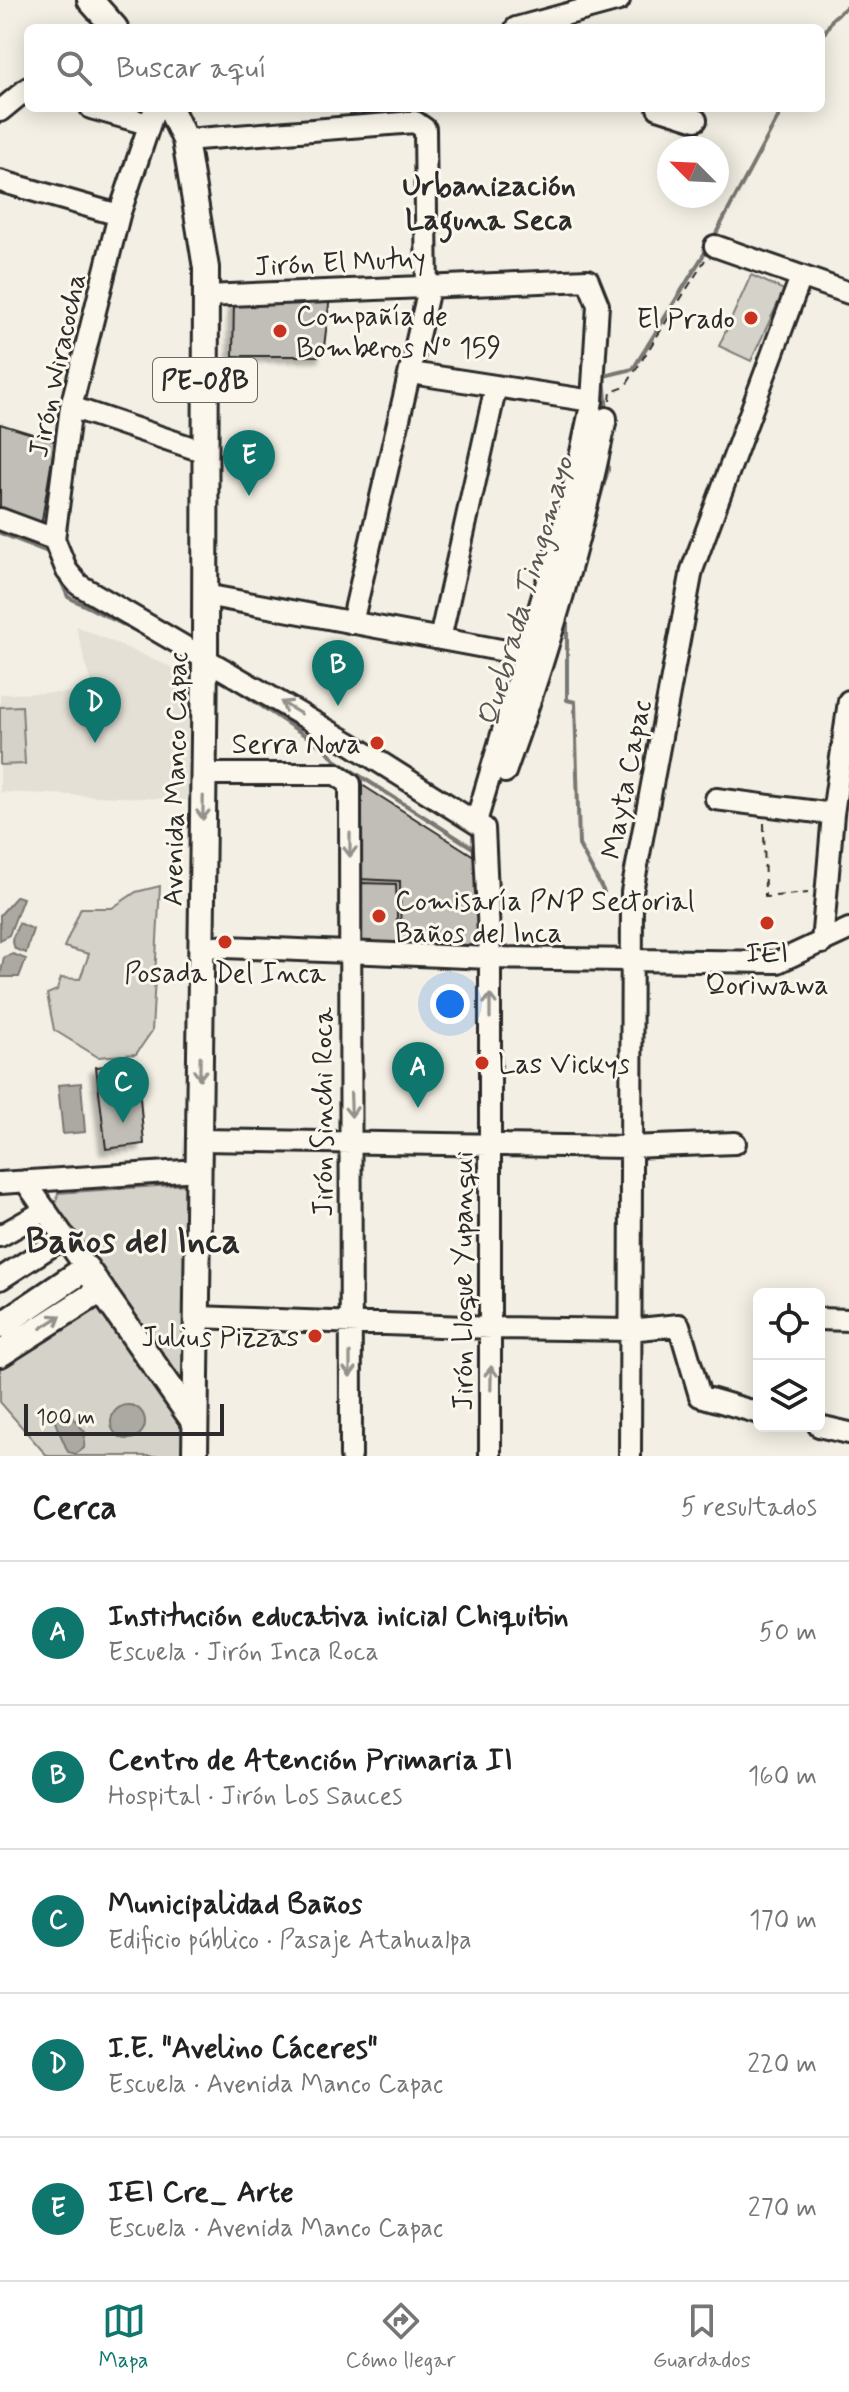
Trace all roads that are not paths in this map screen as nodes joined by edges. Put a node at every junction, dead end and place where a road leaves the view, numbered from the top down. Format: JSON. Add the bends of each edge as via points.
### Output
{"nodes":[{"id":1,"x":90,"y":0,"type":"edge"},
{"id":2,"x":619,"y":0,"type":"edge"},
{"id":3,"x":564,"y":22,"type":"edge"},
{"id":4,"x":106,"y":24,"type":"edge"},
{"id":5,"x":24,"y":92,"type":"edge"},
{"id":6,"x":0,"y":111,"type":"edge"},
{"id":7,"x":121,"y":112,"type":"edge"},
{"id":8,"x":172,"y":112,"type":"edge"},
{"id":9,"x":671,"y":112,"type":"edge"},
{"id":10,"x":151,"y":116,"type":"edge"},
{"id":11,"x":696,"y":120,"type":"dead end"},
{"id":12,"x":185,"y":140,"type":"junction"},
{"id":13,"x":0,"y":181,"type":"edge"},
{"id":14,"x":119,"y":215,"type":"junction"},
{"id":15,"x":715,"y":246,"type":"road end"},
{"id":16,"x":801,"y":277,"type":"junction"},
{"id":17,"x":428,"y":284,"type":"junction"},
{"id":18,"x":849,"y":293,"type":"edge"},
{"id":19,"x":206,"y":296,"type":"junction"},
{"id":20,"x":411,"y":373,"type":"junction"},
{"id":21,"x":496,"y":386,"type":"junction"},
{"id":22,"x":592,"y":401,"type":"junction"},
{"id":23,"x":71,"y":407,"type":"junction"},
{"id":24,"x":606,"y":418,"type":"road end"},
{"id":25,"x":205,"y":452,"type":"junction"},
{"id":26,"x":0,"y":519,"type":"edge"},
{"id":27,"x":54,"y":539,"type":"junction"},
{"id":28,"x":205,"y":595,"type":"junction"},
{"id":29,"x":352,"y":623,"type":"junction"},
{"id":30,"x":440,"y":639,"type":"junction"},
{"id":31,"x":527,"y":655,"type":"junction"},
{"id":32,"x":205,"y":665,"type":"junction"},
{"id":33,"x":849,"y":701,"type":"edge"},
{"id":34,"x":204,"y":774,"type":"junction"},
{"id":35,"x":716,"y":799,"type":"dead end"},
{"id":36,"x":833,"y":814,"type":"junction"},
{"id":37,"x":480,"y":825,"type":"junction"},
{"id":38,"x":849,"y":929,"type":"edge"},
{"id":39,"x":822,"y":943,"type":"junction"},
{"id":40,"x":202,"y":946,"type":"junction"},
{"id":41,"x":350,"y":951,"type":"junction"},
{"id":42,"x":490,"y":958,"type":"junction"},
{"id":43,"x":633,"y":960,"type":"junction"},
{"id":44,"x":199,"y":1140,"type":"junction"},
{"id":45,"x":489,"y":1142,"type":"junction"},
{"id":46,"x":735,"y":1143,"type":"dead end"},
{"id":47,"x":352,"y":1144,"type":"junction"},
{"id":48,"x":629,"y":1147,"type":"junction"},
{"id":49,"x":199,"y":1170,"type":"junction"},
{"id":50,"x":25,"y":1181,"type":"junction"},
{"id":51,"x":0,"y":1183,"type":"edge"},
{"id":52,"x":46,"y":1210,"type":"junction"},
{"id":53,"x":0,"y":1236,"type":"edge"},
{"id":54,"x":65,"y":1237,"type":"junction"},
{"id":55,"x":86,"y":1268,"type":"junction"},
{"id":56,"x":0,"y":1279,"type":"edge"},
{"id":57,"x":101,"y":1290,"type":"junction"},
{"id":58,"x":197,"y":1317,"type":"junction"},
{"id":59,"x":825,"y":1319,"type":"edge"},
{"id":60,"x":849,"y":1320,"type":"edge"},
{"id":61,"x":350,"y":1324,"type":"junction"},
{"id":62,"x":0,"y":1326,"type":"edge"},
{"id":63,"x":492,"y":1328,"type":"junction"},
{"id":64,"x":629,"y":1330,"type":"junction"},
{"id":65,"x":0,"y":1354,"type":"edge"},
{"id":66,"x":753,"y":1411,"type":"edge"},
{"id":67,"x":195,"y":1423,"type":"junction"},
{"id":68,"x":825,"y":1427,"type":"edge"},
{"id":69,"x":849,"y":1433,"type":"edge"},
{"id":70,"x":195,"y":1456,"type":"edge"},
{"id":71,"x":351,"y":1456,"type":"edge"},
{"id":72,"x":490,"y":1456,"type":"edge"},
{"id":73,"x":630,"y":1456,"type":"edge"}],
"edges":[{"from":1,"to":4,"type":"main road"},
{"from":2,"to":3,"type":"street"},
{"from":5,"to":6,"type":"street"},
{"from":7,"to":10,"type":"street"},
{"from":8,"to":12,"type":"main road","name":"Avenida Manco Capac","number":"PE-08B"},
{"from":9,"to":11,"type":"street"},
{"from":10,"to":14,"type":"street","name":"Jirón Wiracocha"},
{"from":12,"to":17,"type":"street","via":[[421,124],[427,136]]},
{"from":12,"to":19,"type":"main road","name":"Avenida Manco Capac","number":"PE-08B"},
{"from":13,"to":14,"type":"street"},
{"from":14,"to":23,"type":"street","name":"Jirón Wiracocha"},
{"from":15,"to":16,"type":"street"},
{"from":16,"to":18,"type":"street"},
{"from":16,"to":43,"type":"street","name":"Mayta Capac","via":[[692,570],[632,892]]},
{"from":17,"to":19,"type":"street","name":"Jirón El Mutuy"},
{"from":17,"to":20,"type":"street"},
{"from":17,"to":22,"type":"street","name":"Jirón El Mutuy","via":[[588,280],[598,305]]},
{"from":19,"to":25,"type":"main road","name":"Avenida Manco Capac","number":"PE-08B"},
{"from":20,"to":21,"type":"street"},
{"from":20,"to":29,"type":"street"},
{"from":21,"to":22,"type":"street"},
{"from":21,"to":30,"type":"street"},
{"from":22,"to":31,"type":"street","name":"Jirón El Mutuy","via":[[570,504]]},
{"from":23,"to":25,"type":"street"},
{"from":23,"to":27,"type":"street","name":"Jirón Wiracocha"},
{"from":24,"to":37,"type":"street","via":[[573,560],[535,689]]},
{"from":25,"to":28,"type":"main road","name":"Avenida Manco Capac","number":"PE-08B"},
{"from":26,"to":27,"type":"street"},
{"from":27,"to":32,"type":"street","via":[[79,585]]},
{"from":28,"to":29,"type":"street"},
{"from":28,"to":32,"type":"main road","name":"Avenida Manco Capac","number":"PE-08B"},
{"from":29,"to":30,"type":"street"},
{"from":30,"to":31,"type":"street"},
{"from":31,"to":37,"type":"street","name":"Jirón El Mutuy"},
{"from":32,"to":34,"type":"main road","name":"Avenida Manco Capac","number":"PE-08B"},
{"from":37,"to":32,"type":"street","one_way":true},
{"from":33,"to":36,"type":"street"},
{"from":34,"to":40,"type":"main road","name":"Avenida Manco Capac","number":"PE-08B","one_way":true},
{"from":34,"to":41,"type":"street","name":"Jirón Sinchi Roca","one_way":true,"via":[[336,774],[350,784]]},
{"from":35,"to":36,"type":"street"},
{"from":36,"to":39,"type":"street"},
{"from":37,"to":42,"type":"street","name":"Jirón Lloque Yupanqui"},
{"from":38,"to":39,"type":"street"},
{"from":39,"to":43,"type":"street","via":[[778,962]]},
{"from":40,"to":41,"type":"street"},
{"from":40,"to":44,"type":"main road","name":"Avenida Manco Capac","number":"PE-08B","one_way":true},
{"from":41,"to":42,"type":"street"},
{"from":41,"to":47,"type":"street","name":"Jirón Sinchi Roca","one_way":true},
{"from":42,"to":43,"type":"street"},
{"from":45,"to":42,"type":"street","name":"Jirón Lloque Yupanqui","one_way":true},
{"from":43,"to":48,"type":"street","name":"Mayta Capac"},
{"from":44,"to":47,"type":"street"},
{"from":44,"to":49,"type":"main road","name":"Avenida Manco Capac","number":"PE-08B"},
{"from":45,"to":47,"type":"street"},
{"from":45,"to":48,"type":"street"},
{"from":45,"to":63,"type":"street","name":"Jirón Lloque Yupanqui"},
{"from":46,"to":48,"type":"street"},
{"from":47,"to":61,"type":"street","name":"Jirón Sinchi Roca"},
{"from":48,"to":64,"type":"street","name":"Mayta Capac"},
{"from":49,"to":50,"type":"street"},
{"from":49,"to":58,"type":"main road","name":"Avenida Manco Capac","number":"PE-08B"},
{"from":50,"to":51,"type":"street"},
{"from":50,"to":52,"type":"street"},
{"from":52,"to":53,"type":"street"},
{"from":52,"to":54,"type":"street"},
{"from":54,"to":55,"type":"street"},
{"from":54,"to":56,"type":"street"},
{"from":55,"to":57,"type":"main road"},
{"from":55,"to":62,"type":"main road"},
{"from":65,"to":57,"type":"main road","one_way":true},
{"from":57,"to":67,"type":"main road"},
{"from":58,"to":61,"type":"street"},
{"from":58,"to":67,"type":"main road","name":"Avenida Manco Capac","number":"PE-08B"},
{"from":59,"to":60,"type":"street"},
{"from":61,"to":63,"type":"street"},
{"from":61,"to":71,"type":"street","name":"Jirón Sinchi Roca","one_way":true},
{"from":63,"to":64,"type":"street"},
{"from":72,"to":63,"type":"street","name":"Jirón Lloque Yupanqui","one_way":true},
{"from":64,"to":66,"type":"street","via":[[679,1325],[700,1396]]},
{"from":64,"to":73,"type":"street","name":"Mayta Capac"},
{"from":67,"to":70,"type":"main road","name":"Avenida Manco Capac","number":"PE-08B"},
{"from":68,"to":69,"type":"street"}]}
